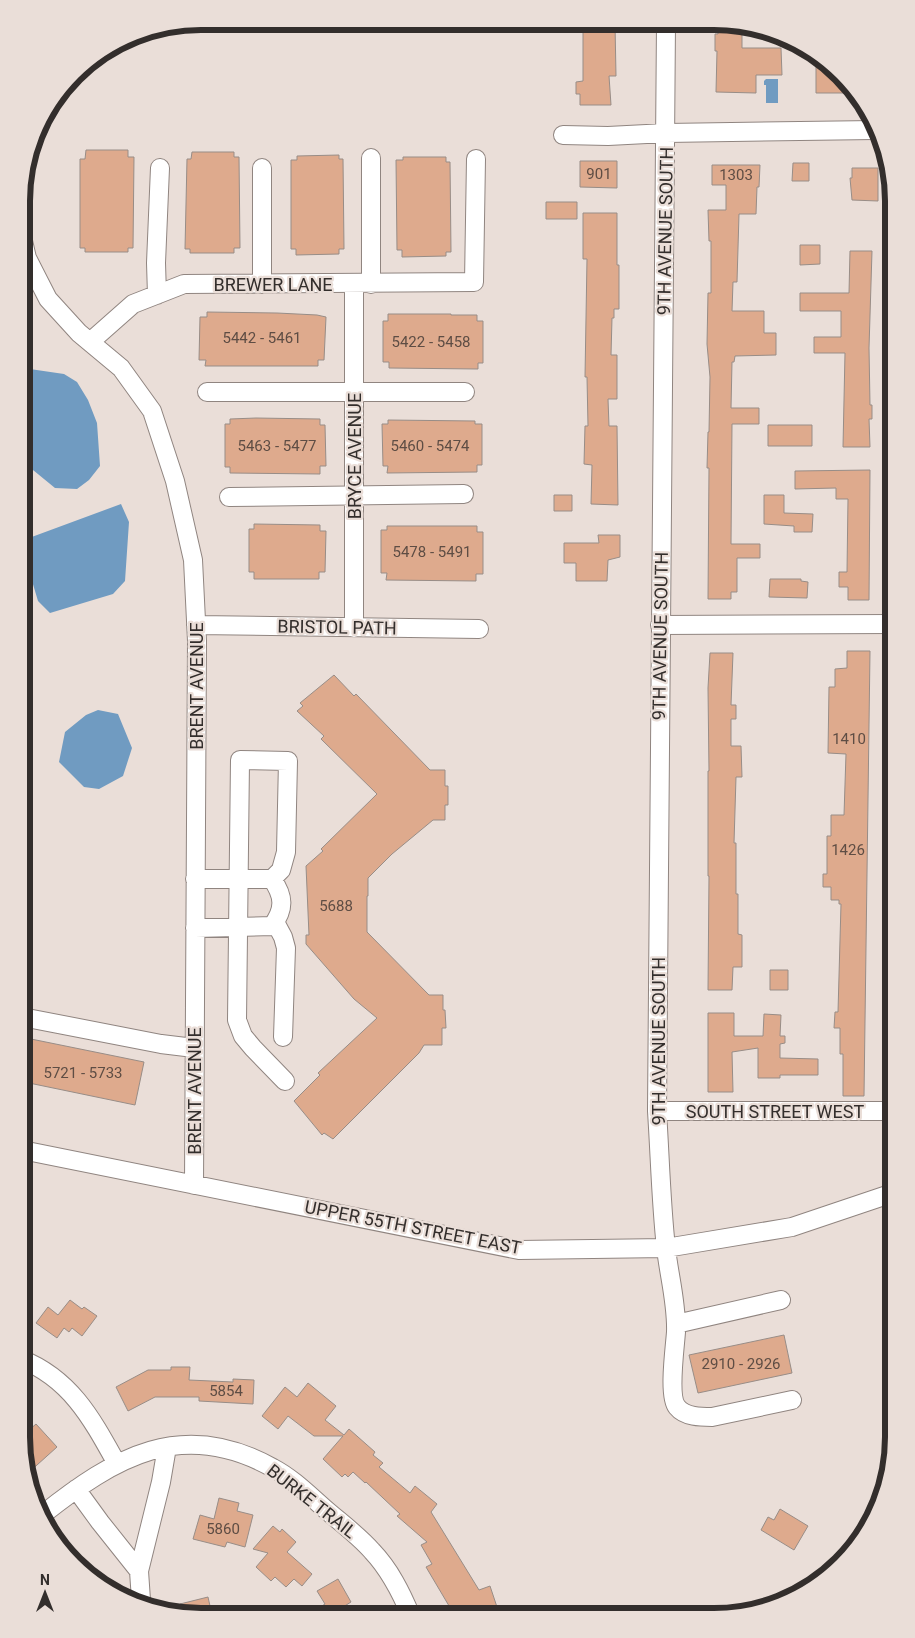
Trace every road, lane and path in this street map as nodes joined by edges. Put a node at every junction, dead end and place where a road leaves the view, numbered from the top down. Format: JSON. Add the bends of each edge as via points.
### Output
{"nodes":[{"id":1,"x":666,"y":30,"type":"edge"},
{"id":2,"x":869,"y":130,"type":"edge"},
{"id":3,"x":666,"y":133,"type":"junction"},
{"id":4,"x":563,"y":135,"type":"dead end"},
{"id":5,"x":371,"y":158,"type":"dead end"},
{"id":6,"x":476,"y":159,"type":"dead end"},
{"id":7,"x":160,"y":168,"type":"dead end"},
{"id":8,"x":262,"y":168,"type":"dead end"},
{"id":9,"x":30,"y":264,"type":"edge"},
{"id":10,"x":262,"y":284,"type":"junction"},
{"id":11,"x":362,"y":284,"type":"junction"},
{"id":12,"x":156,"y":295,"type":"junction"},
{"id":13,"x":90,"y":342,"type":"junction"},
{"id":14,"x":354,"y":391,"type":"junction"},
{"id":15,"x":207,"y":392,"type":"dead end"},
{"id":16,"x":465,"y":392,"type":"dead end"},
{"id":17,"x":464,"y":494,"type":"dead end"},
{"id":18,"x":354,"y":496,"type":"junction"},
{"id":19,"x":229,"y":497,"type":"dead end"},
{"id":20,"x":885,"y":624,"type":"edge"},
{"id":21,"x":196,"y":625,"type":"junction"},
{"id":22,"x":660,"y":625,"type":"junction"},
{"id":23,"x":354,"y":628,"type":"junction"},
{"id":24,"x":479,"y":629,"type":"dead end"},
{"id":25,"x":195,"y":879,"type":"junction"},
{"id":26,"x":238,"y":879,"type":"junction"},
{"id":27,"x":272,"y":880,"type":"junction"},
{"id":28,"x":275,"y":922,"type":"junction"},
{"id":29,"x":238,"y":926,"type":"junction"},
{"id":30,"x":194,"y":928,"type":"junction"},
{"id":31,"x":30,"y":1019,"type":"edge"},
{"id":32,"x":283,"y":1037,"type":"dead end"},
{"id":33,"x":194,"y":1048,"type":"junction"},
{"id":34,"x":285,"y":1081,"type":"dead end"},
{"id":35,"x":657,"y":1111,"type":"junction"},
{"id":36,"x":885,"y":1111,"type":"edge"},
{"id":37,"x":30,"y":1152,"type":"edge"},
{"id":38,"x":194,"y":1185,"type":"junction"},
{"id":39,"x":885,"y":1196,"type":"edge"},
{"id":40,"x":666,"y":1248,"type":"junction"},
{"id":41,"x":781,"y":1300,"type":"dead end"},
{"id":42,"x":676,"y":1324,"type":"junction"},
{"id":43,"x":30,"y":1362,"type":"edge"},
{"id":44,"x":792,"y":1400,"type":"dead end"},
{"id":45,"x":167,"y":1446,"type":"junction"},
{"id":46,"x":117,"y":1464,"type":"junction"},
{"id":47,"x":76,"y":1489,"type":"junction"},
{"id":48,"x":47,"y":1511,"type":"edge"},
{"id":49,"x":139,"y":1572,"type":"junction"},
{"id":50,"x":141,"y":1597,"type":"edge"},
{"id":51,"x":408,"y":1608,"type":"edge"}],
"edges":[{"from":1,"to":3,"type":"street","name":"9TH AVENUE SOUTH"},
{"from":2,"to":3,"type":"street"},
{"from":3,"to":4,"type":"street"},
{"from":3,"to":22,"type":"street","name":"9TH AVENUE SOUTH"},
{"from":5,"to":11,"type":"street","name":"BRYCE AVENUE"},
{"from":6,"to":11,"type":"street","name":"BREWER LANE","via":[[474,282]]},
{"from":7,"to":12,"type":"street"},
{"from":8,"to":10,"type":"street"},
{"from":9,"to":13,"type":"street","name":"BRENT AVENUE","via":[[48,299]]},
{"from":10,"to":11,"type":"street","name":"BREWER LANE"},
{"from":10,"to":12,"type":"street","name":"BREWER LANE","via":[[184,284]]},
{"from":11,"to":14,"type":"street","name":"BRYCE AVENUE"},
{"from":12,"to":13,"type":"street","name":"BREWER LANE","via":[[133,304]]},
{"from":13,"to":21,"type":"street","name":"BRENT AVENUE","via":[[121,368],[152,411],[175,481],[193,560]]},
{"from":14,"to":15,"type":"street"},
{"from":14,"to":16,"type":"street"},
{"from":14,"to":18,"type":"street","name":"BRYCE AVENUE"},
{"from":17,"to":18,"type":"street"},
{"from":18,"to":19,"type":"street"},
{"from":18,"to":23,"type":"street","name":"BRYCE AVENUE"},
{"from":20,"to":22,"type":"street"},
{"from":21,"to":23,"type":"street","name":"BRISTOL PATH"},
{"from":21,"to":25,"type":"street","name":"BRENT AVENUE"},
{"from":22,"to":35,"type":"street","name":"9TH AVENUE SOUTH"},
{"from":23,"to":24,"type":"street","name":"BRISTOL PATH"},
{"from":25,"to":26,"type":"street"},
{"from":25,"to":30,"type":"street","name":"BRENT AVENUE"},
{"from":26,"to":27,"type":"street"},
{"from":26,"to":27,"type":"street","via":[[240,760],[288,761],[286,852],[281,870]]},
{"from":26,"to":29,"type":"street"},
{"from":27,"to":28,"type":"street","via":[[279,889],[282,902]]},
{"from":28,"to":29,"type":"street","via":[[272,926]]},
{"from":28,"to":32,"type":"street","via":[[286,948]]},
{"from":29,"to":30,"type":"street"},
{"from":29,"to":34,"type":"street","via":[[237,1020],[243,1036]]},
{"from":30,"to":33,"type":"street","name":"BRENT AVENUE"},
{"from":31,"to":33,"type":"street"},
{"from":33,"to":38,"type":"street","name":"BRENT AVENUE"},
{"from":35,"to":36,"type":"street","name":"SOUTH STREET WEST"},
{"from":35,"to":40,"type":"street","name":"9TH AVENUE SOUTH"},
{"from":37,"to":38,"type":"street","name":"UPPER 55TH STREET EAST"},
{"from":38,"to":40,"type":"street","name":"UPPER 55TH STREET EAST","via":[[519,1250]]},
{"from":39,"to":40,"type":"street","name":"UPPER 55TH STREET EAST","via":[[792,1227]]},
{"from":40,"to":42,"type":"street","name":"9TH AVENUE SOUTH"},
{"from":41,"to":42,"type":"street"},
{"from":42,"to":44,"type":"street","name":"9TH AVENUE SOUTH","via":[[672,1395],[677,1407],[689,1415],[712,1417]]},
{"from":43,"to":46,"type":"street","via":[[58,1380],[79,1401]]},
{"from":45,"to":46,"type":"street","name":"BURKE TRAIL"},
{"from":45,"to":49,"type":"street"},
{"from":45,"to":51,"type":"street","name":"BURKE TRAIL","via":[[217,1446],[275,1468],[372,1551],[388,1570]]},
{"from":46,"to":47,"type":"street","name":"BURKE TRAIL"},
{"from":47,"to":48,"type":"street","name":"BURKE TRAIL"},
{"from":47,"to":49,"type":"street"},
{"from":49,"to":50,"type":"street"}]}
